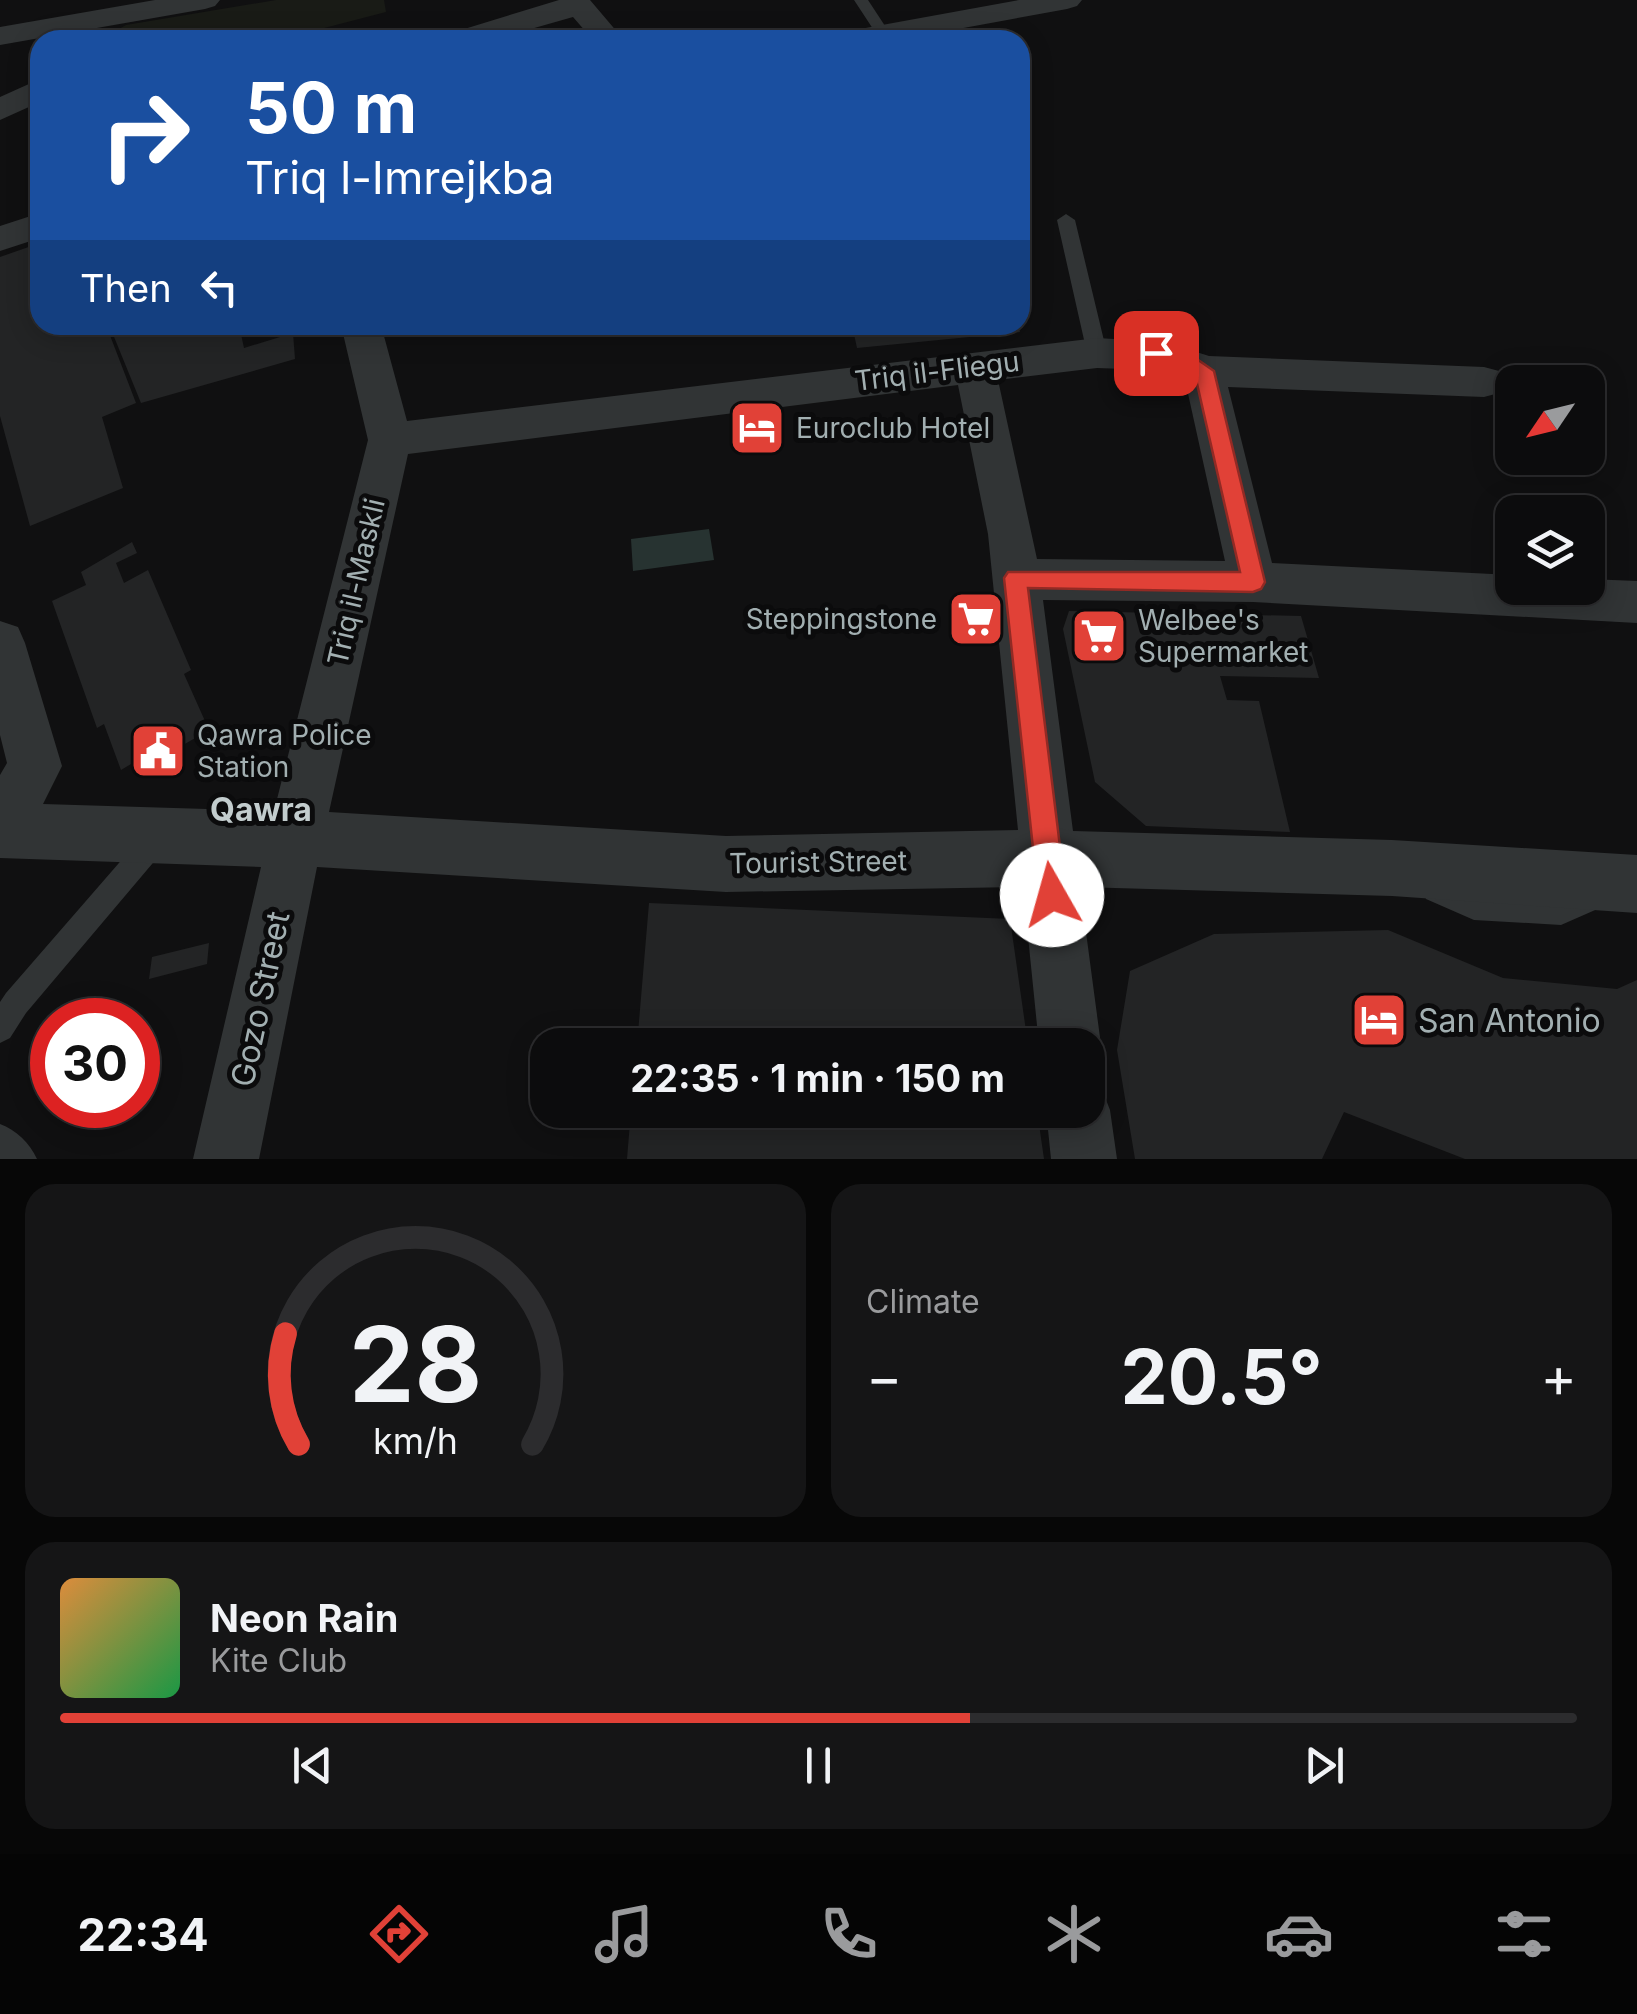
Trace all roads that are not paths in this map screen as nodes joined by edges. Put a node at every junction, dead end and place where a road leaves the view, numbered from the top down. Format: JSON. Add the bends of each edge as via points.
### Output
{"nodes":[{"id":1,"x":205,"y":0,"type":"edge"},
{"id":2,"x":861,"y":0,"type":"edge"},
{"id":3,"x":1067,"y":0,"type":"edge"},
{"id":4,"x":577,"y":3,"type":"edge"},
{"id":5,"x":85,"y":30,"type":"edge"},
{"id":6,"x":491,"y":30,"type":"edge"},
{"id":7,"x":600,"y":30,"type":"edge"},
{"id":8,"x":881,"y":30,"type":"edge"},
{"id":9,"x":894,"y":30,"type":"edge"},
{"id":10,"x":30,"y":34,"type":"edge"},
{"id":11,"x":0,"y":36,"type":"edge"},
{"id":12,"x":30,"y":94,"type":"edge"},
{"id":13,"x":0,"y":110,"type":"edge"},
{"id":14,"x":1066,"y":220,"type":"dead end"},
{"id":15,"x":30,"y":229,"type":"edge"},
{"id":16,"x":0,"y":240,"type":"edge"},
{"id":17,"x":364,"y":335,"type":"edge"},
{"id":18,"x":1097,"y":353,"type":"junction"},
{"id":19,"x":974,"y":366,"type":"junction"},
{"id":20,"x":1204,"y":371,"type":"junction"},
{"id":21,"x":1484,"y":382,"type":"dead end"},
{"id":22,"x":390,"y":440,"type":"junction"},
{"id":23,"x":1016,"y":578,"type":"junction"},
{"id":24,"x":1253,"y":582,"type":"junction"},
{"id":25,"x":1637,"y":602,"type":"edge"},
{"id":26,"x":0,"y":643,"type":"edge"},
{"id":27,"x":0,"y":829,"type":"edge"},
{"id":28,"x":158,"y":838,"type":"junction"},
{"id":29,"x":295,"y":840,"type":"junction"},
{"id":30,"x":1047,"y":858,"type":"junction"},
{"id":31,"x":1630,"y":884,"type":"edge"},
{"id":32,"x":5,"y":1016,"type":"edge"},
{"id":33,"x":1068,"y":1028,"type":"edge"},
{"id":34,"x":1080,"y":1128,"type":"edge"},
{"id":35,"x":226,"y":1159,"type":"edge"},
{"id":36,"x":1084,"y":1159,"type":"edge"}],
"edges":[{"from":1,"to":5,"type":"street"},
{"from":2,"to":8,"type":"lane"},
{"from":3,"to":9,"type":"street"},
{"from":4,"to":6,"type":"street"},
{"from":4,"to":7,"type":"street"},
{"from":10,"to":11,"type":"street"},
{"from":12,"to":13,"type":"street"},
{"from":14,"to":18,"type":"lane"},
{"from":15,"to":16,"type":"street"},
{"from":17,"to":22,"type":"street","name":"Triq il-Maskli"},
{"from":18,"to":19,"type":"street","name":"Triq il-Fliegu"},
{"from":18,"to":20,"type":"street","name":"Triq il-Fliegu","via":[[1156,353]]},
{"from":19,"to":22,"type":"street","name":"Triq il-Fliegu"},
{"from":19,"to":23,"type":"street"},
{"from":20,"to":21,"type":"street","name":"Triq il-Fliegu"},
{"from":20,"to":24,"type":"street"},
{"from":22,"to":29,"type":"street","name":"Triq il-Maskli"},
{"from":23,"to":24,"type":"street"},
{"from":23,"to":30,"type":"street"},
{"from":24,"to":25,"type":"street"},
{"from":26,"to":27,"type":"street","via":[[35,766]]},
{"from":27,"to":28,"type":"street","name":"Tourist Street"},
{"from":28,"to":29,"type":"street","name":"Tourist Street"},
{"from":28,"to":32,"type":"lane"},
{"from":29,"to":30,"type":"street","name":"Tourist Street","via":[[726,864]]},
{"from":29,"to":35,"type":"street","name":"Gozo Street"},
{"from":30,"to":31,"type":"street","name":"Tourist Street","via":[[1392,868]]},
{"from":30,"to":33,"type":"street"},
{"from":34,"to":36,"type":"street"}]}
